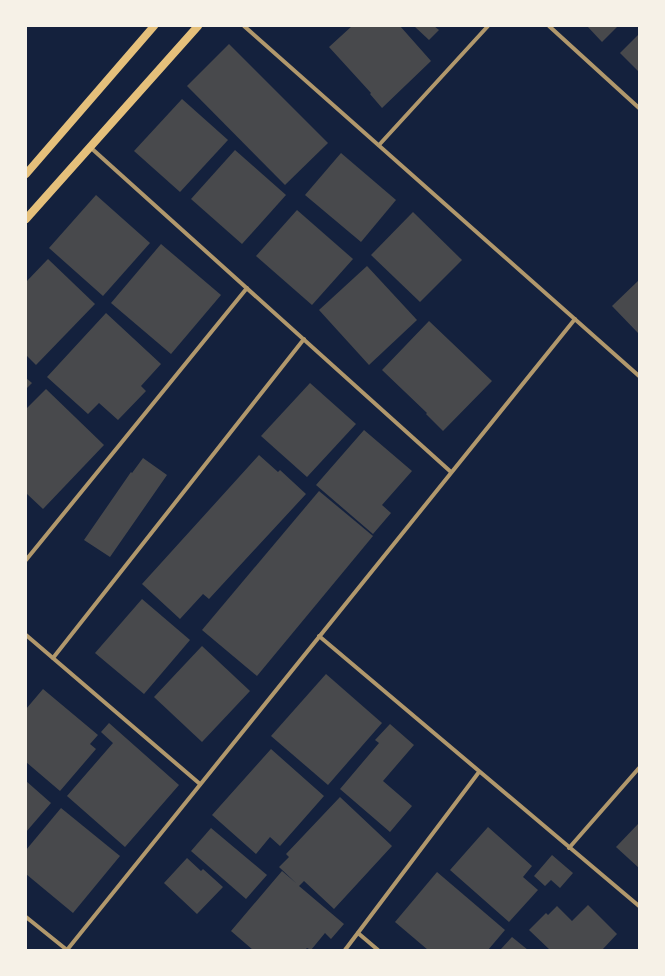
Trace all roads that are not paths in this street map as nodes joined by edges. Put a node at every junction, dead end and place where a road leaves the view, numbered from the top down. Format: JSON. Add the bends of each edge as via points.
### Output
{"nodes":[{"id":1,"x":154,"y":26,"type":"edge"},
{"id":2,"x":198,"y":26,"type":"edge"},
{"id":3,"x":244,"y":26,"type":"edge"},
{"id":4,"x":488,"y":26,"type":"edge"},
{"id":5,"x":549,"y":26,"type":"edge"},
{"id":6,"x":639,"y":108,"type":"edge"},
{"id":7,"x":379,"y":145,"type":"junction"},
{"id":8,"x":89,"y":147,"type":"junction"},
{"id":9,"x":26,"y":174,"type":"edge"},
{"id":10,"x":26,"y":219,"type":"edge"},
{"id":11,"x":247,"y":288,"type":"junction"},
{"id":12,"x":576,"y":319,"type":"junction"},
{"id":13,"x":304,"y":339,"type":"junction"},
{"id":14,"x":639,"y":376,"type":"edge"},
{"id":15,"x":451,"y":472,"type":"junction"},
{"id":16,"x":26,"y":560,"type":"edge"},
{"id":17,"x":26,"y":635,"type":"edge"},
{"id":18,"x":319,"y":636,"type":"junction"},
{"id":19,"x":53,"y":658,"type":"junction"},
{"id":20,"x":639,"y":768,"type":"edge"},
{"id":21,"x":479,"y":772,"type":"junction"},
{"id":22,"x":200,"y":784,"type":"junction"},
{"id":23,"x":570,"y":848,"type":"junction"},
{"id":24,"x":639,"y":906,"type":"edge"},
{"id":25,"x":26,"y":917,"type":"edge"},
{"id":26,"x":358,"y":934,"type":"junction"},
{"id":27,"x":67,"y":950,"type":"edge"},
{"id":28,"x":345,"y":950,"type":"edge"},
{"id":29,"x":378,"y":950,"type":"edge"}],
"edges":[{"from":1,"to":9,"type":"main road"},
{"from":2,"to":8,"type":"main road"},
{"from":3,"to":7,"type":"street"},
{"from":4,"to":7,"type":"street"},
{"from":5,"to":6,"type":"street"},
{"from":7,"to":12,"type":"street"},
{"from":8,"to":10,"type":"main road"},
{"from":8,"to":11,"type":"street"},
{"from":11,"to":13,"type":"street"},
{"from":11,"to":16,"type":"street"},
{"from":12,"to":14,"type":"street"},
{"from":12,"to":15,"type":"street"},
{"from":13,"to":15,"type":"street"},
{"from":13,"to":19,"type":"street"},
{"from":15,"to":18,"type":"street"},
{"from":17,"to":19,"type":"street"},
{"from":18,"to":21,"type":"street"},
{"from":18,"to":22,"type":"street"},
{"from":19,"to":22,"type":"street"},
{"from":20,"to":23,"type":"street"},
{"from":21,"to":23,"type":"street"},
{"from":21,"to":26,"type":"street"},
{"from":22,"to":27,"type":"street"},
{"from":23,"to":24,"type":"street"},
{"from":25,"to":27,"type":"street"},
{"from":26,"to":28,"type":"street"},
{"from":26,"to":29,"type":"street"}]}
